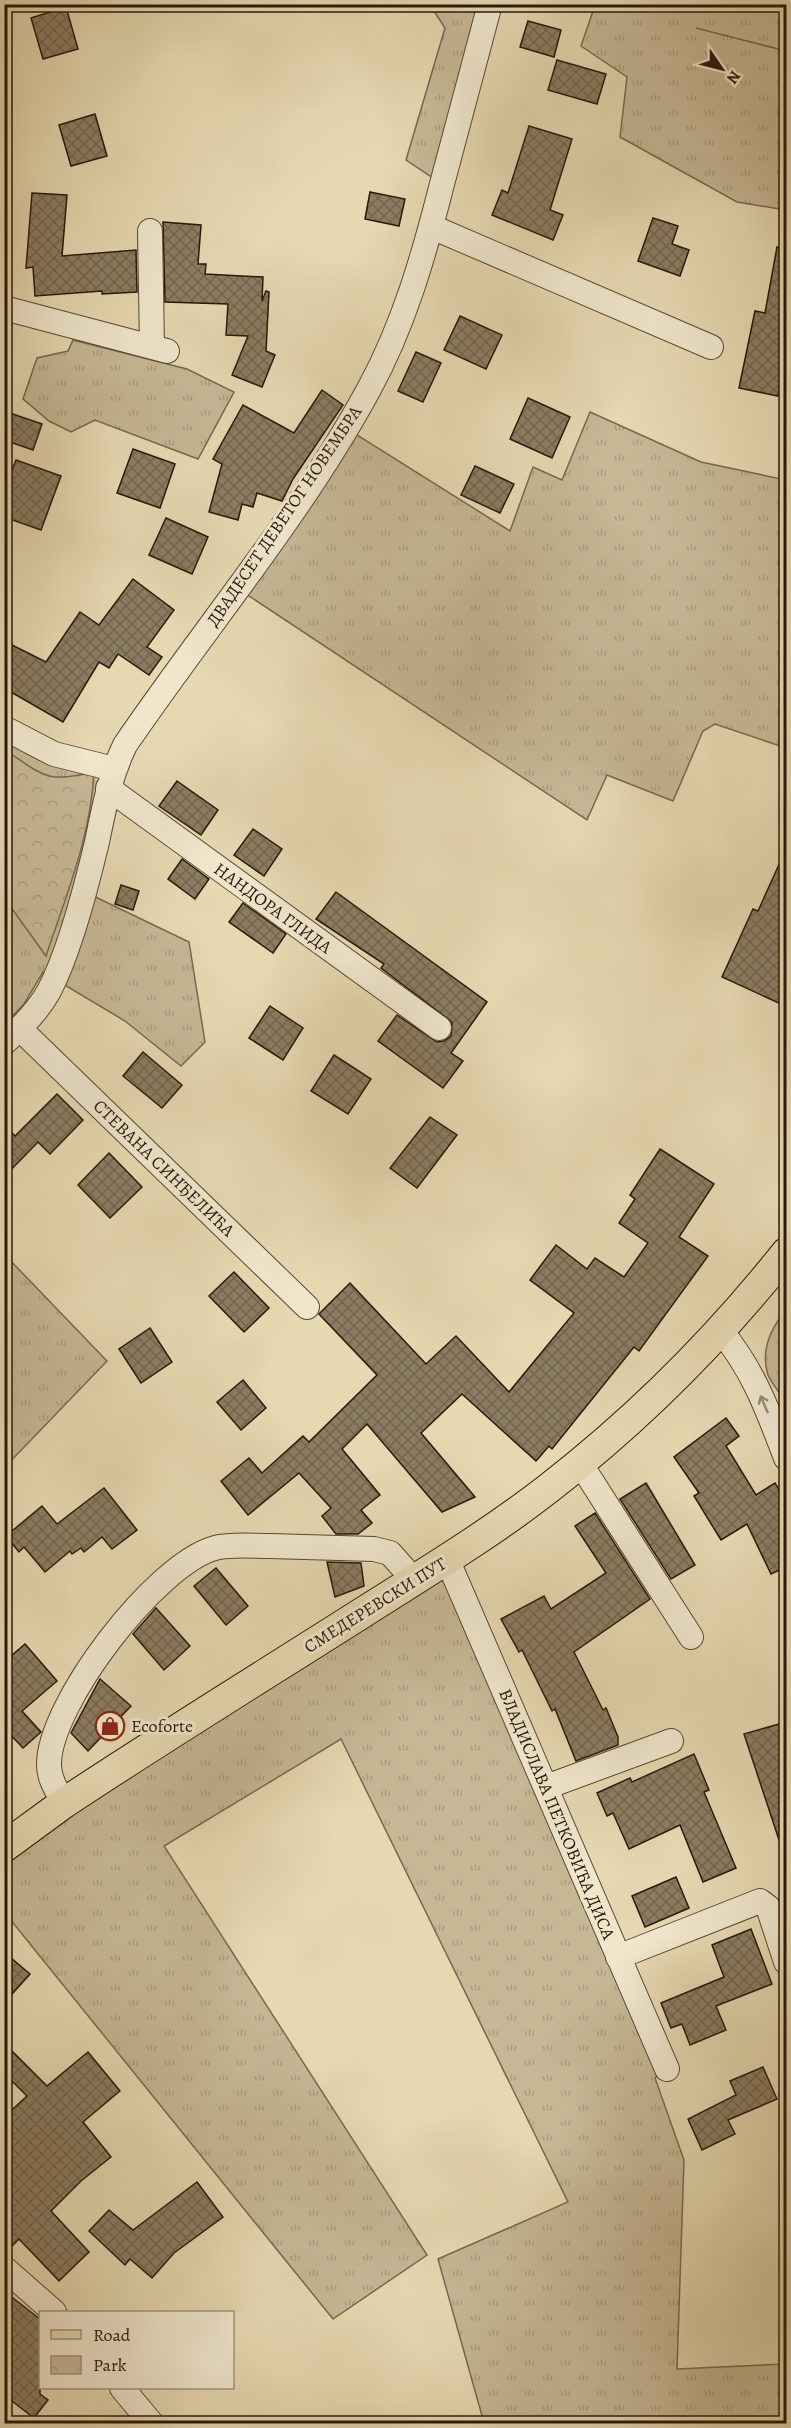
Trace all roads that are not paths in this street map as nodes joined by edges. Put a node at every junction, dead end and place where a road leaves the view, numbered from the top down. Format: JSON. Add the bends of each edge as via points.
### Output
{"nodes":[{"id":1,"x":490,"y":4,"type":"edge"},
{"id":2,"x":432,"y":226,"type":"junction"},
{"id":3,"x":150,"y":231,"type":"dead end"},
{"id":4,"x":4,"y":308,"type":"edge"},
{"id":5,"x":711,"y":347,"type":"dead end"},
{"id":6,"x":4,"y":728,"type":"edge"},
{"id":7,"x":111,"y":779,"type":"junction"},
{"id":8,"x":439,"y":1028,"type":"dead end"},
{"id":9,"x":12,"y":1036,"type":"edge"},
{"id":10,"x":786,"y":1253,"type":"edge"},
{"id":11,"x":307,"y":1308,"type":"dead end"},
{"id":12,"x":721,"y":1331,"type":"junction"},
{"id":13,"x":786,"y":1458,"type":"edge"},
{"id":14,"x":580,"y":1463,"type":"junction"},
{"id":15,"x":447,"y":1559,"type":"junction"},
{"id":16,"x":414,"y":1580,"type":"junction"},
{"id":17,"x":691,"y":1637,"type":"dead end"},
{"id":18,"x":671,"y":1741,"type":"dead end"},
{"id":19,"x":546,"y":1787,"type":"junction"},
{"id":20,"x":64,"y":1803,"type":"junction"},
{"id":21,"x":4,"y":1847,"type":"edge"},
{"id":22,"x":618,"y":1957,"type":"junction"},
{"id":23,"x":786,"y":1962,"type":"edge"},
{"id":24,"x":668,"y":2069,"type":"dead end"},
{"id":25,"x":6,"y":2272,"type":"edge"},
{"id":26,"x":52,"y":2311,"type":"edge"},
{"id":27,"x":123,"y":2389,"type":"edge"},
{"id":28,"x":152,"y":2424,"type":"edge"}],
"edges":[{"from":1,"to":2,"type":"street","name":"ДВАДЕСЕТ ДЕВЕТОГ НОВЕМБРА"},
{"from":2,"to":5,"type":"street"},
{"from":2,"to":7,"type":"street","name":"ДВАДЕСЕТ ДЕВЕТОГ НОВЕМБРА","via":[[410,296],[369,388],[320,470],[142,719],[125,745]]},
{"from":3,"to":4,"type":"street","via":[[160,348]]},
{"from":6,"to":7,"type":"street"},
{"from":7,"to":8,"type":"street","name":"НАНДОРА ГЛИДА"},
{"from":7,"to":9,"type":"street","name":"СТЕВАНА СИНЂЕЛИЋА","via":[[61,964],[49,992]]},
{"from":9,"to":11,"type":"street","name":"СТЕВАНА СИНЂЕЛИЋА"},
{"from":10,"to":12,"type":"main road","name":"СМЕДЕРЕВСКИ ПУТ"},
{"from":13,"to":12,"type":"street","one_way":true,"via":[[752,1374]]},
{"from":12,"to":14,"type":"main road","name":"СМЕДЕРЕВСКИ ПУТ","via":[[640,1412]]},
{"from":14,"to":15,"type":"main road","name":"СМЕДЕРЕВСКИ ПУТ"},
{"from":14,"to":17,"type":"street"},
{"from":15,"to":16,"type":"main road","name":"СМЕДЕРЕВСКИ ПУТ"},
{"from":15,"to":19,"type":"street","name":"ВЛАДИСЛАВА ПЕТКОВИЋА ДИСА"},
{"from":16,"to":20,"type":"main road","name":"СМЕДЕРЕВСКИ ПУТ"},
{"from":16,"to":20,"type":"street","via":[[390,1552],[374,1549],[214,1548],[178,1570],[161,1582],[112,1635],[89,1668],[54,1734],[49,1767],[53,1785]]},
{"from":18,"to":19,"type":"street"},
{"from":19,"to":22,"type":"street","name":"ВЛАДИСЛАВА ПЕТКОВИЋА ДИСА"},
{"from":20,"to":21,"type":"main road","name":"СМЕДЕРЕВСКИ ПУТ"},
{"from":22,"to":23,"type":"street","via":[[760,1901],[768,1907]]},
{"from":22,"to":24,"type":"street","name":"ВЛАДИСЛАВА ПЕТКОВИЋА ДИСА"},
{"from":25,"to":26,"type":"street"},
{"from":27,"to":28,"type":"street"}]}
